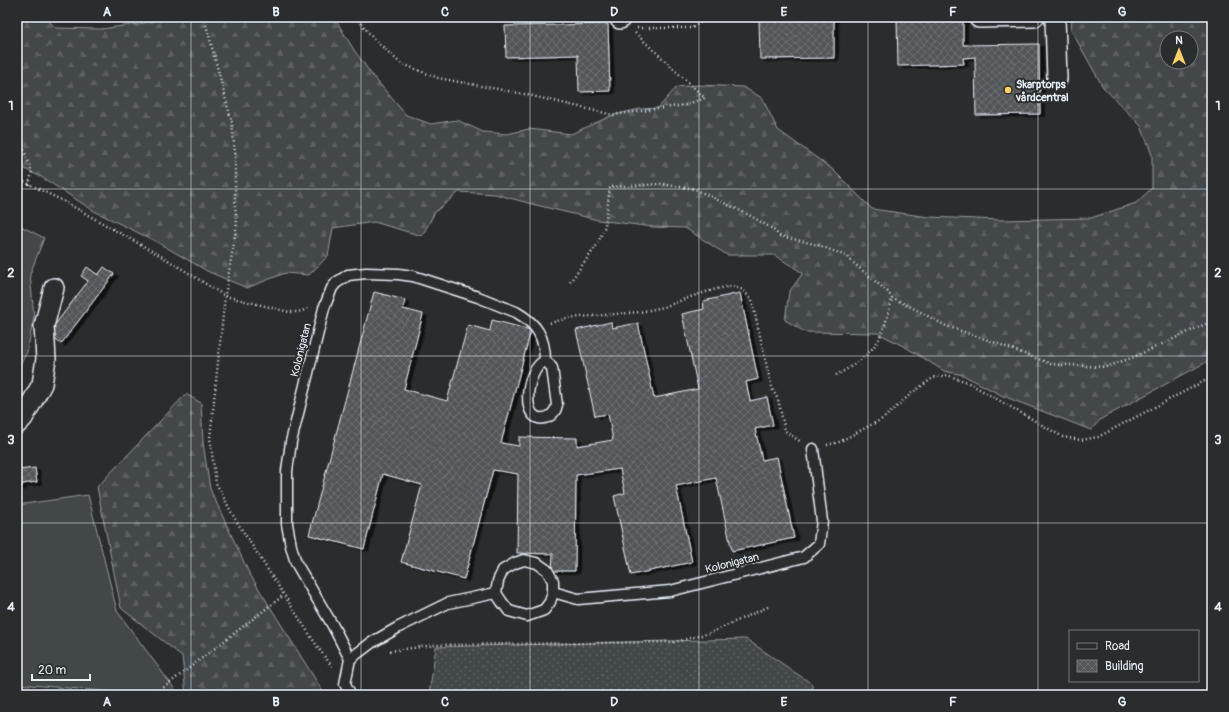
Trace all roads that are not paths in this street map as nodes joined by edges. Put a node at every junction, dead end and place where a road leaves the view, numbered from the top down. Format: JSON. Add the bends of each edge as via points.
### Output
{"nodes":[{"id":1,"x":979,"y":17,"type":"edge"},
{"id":2,"x":1034,"y":17,"type":"edge"},
{"id":3,"x":1055,"y":17,"type":"edge"},
{"id":4,"x":1057,"y":79,"type":"dead end"},
{"id":5,"x":54,"y":288,"type":"dead end"},
{"id":6,"x":544,"y":361,"type":"junction"},
{"id":7,"x":17,"y":424,"type":"edge"},
{"id":8,"x":813,"y":449,"type":"road end"},
{"id":9,"x":553,"y":592,"type":"junction"},
{"id":10,"x":496,"y":593,"type":"junction"},
{"id":11,"x":350,"y":659,"type":"junction"},
{"id":12,"x":351,"y":695,"type":"edge"}],
"edges":[{"from":1,"to":2,"type":"street"},
{"from":3,"to":4,"type":"street"},
{"from":5,"to":7,"type":"street","via":[[44,326],[46,359],[42,384]]},
{"from":6,"to":6,"type":"lane","name":"Kolonigatan","via":[[552,368],[557,405],[553,414],[542,418],[532,413],[527,400],[533,372]]},
{"from":6,"to":11,"type":"lane","name":"Kolonigatan","via":[[542,340],[527,319],[516,312],[427,280],[398,274],[366,272],[348,275],[332,288],[324,308],[291,442],[287,471],[287,524],[290,546],[296,563]]},
{"from":8,"to":9,"type":"lane","name":"Kolonigatan","via":[[822,521],[819,544],[804,557],[670,591],[578,599]]},
{"from":9,"to":10,"type":"lane","via":[[544,610],[527,616],[509,611]]},
{"from":9,"to":10,"type":"lane","via":[[553,582],[547,570],[537,563],[524,560],[503,570]]},
{"from":10,"to":11,"type":"lane","via":[[448,603],[371,643]]},
{"from":11,"to":12,"type":"lane","via":[[345,684]]}]}
